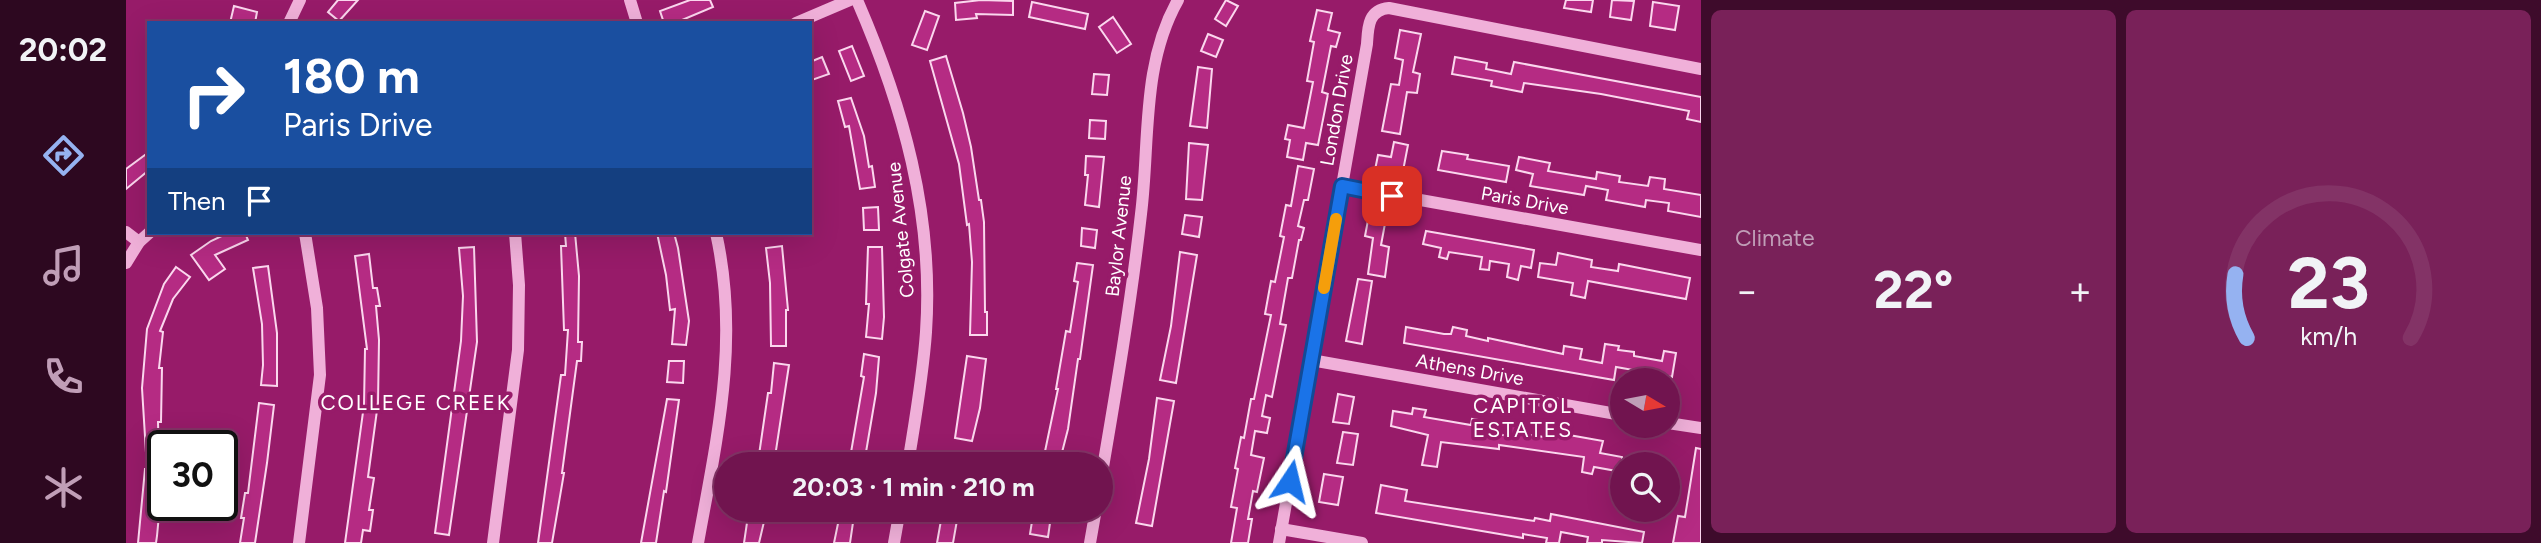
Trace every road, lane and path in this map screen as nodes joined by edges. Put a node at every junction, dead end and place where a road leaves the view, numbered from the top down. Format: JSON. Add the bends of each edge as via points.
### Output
{"nodes":[{"id":1,"x":300,"y":0,"type":"edge"},
{"id":2,"x":630,"y":0,"type":"edge"},
{"id":3,"x":850,"y":0,"type":"edge"},
{"id":4,"x":857,"y":0,"type":"edge"},
{"id":5,"x":1178,"y":0,"type":"edge"},
{"id":6,"x":290,"y":21,"type":"edge"},
{"id":7,"x":636,"y":21,"type":"edge"},
{"id":8,"x":801,"y":21,"type":"edge"},
{"id":9,"x":1701,"y":69,"type":"edge"},
{"id":10,"x":1342,"y":186,"type":"junction"},
{"id":11,"x":126,"y":232,"type":"edge"},
{"id":12,"x":147,"y":235,"type":"edge"},
{"id":13,"x":305,"y":235,"type":"edge"},
{"id":14,"x":515,"y":235,"type":"edge"},
{"id":15,"x":716,"y":235,"type":"edge"},
{"id":16,"x":139,"y":242,"type":"junction"},
{"id":17,"x":1701,"y":250,"type":"edge"},
{"id":18,"x":126,"y":263,"type":"edge"},
{"id":19,"x":1311,"y":360,"type":"junction"},
{"id":20,"x":1610,"y":413,"type":"edge"},
{"id":21,"x":1680,"y":425,"type":"edge"},
{"id":22,"x":1701,"y":428,"type":"edge"},
{"id":23,"x":910,"y":452,"type":"edge"},
{"id":24,"x":1105,"y":452,"type":"edge"},
{"id":25,"x":898,"y":522,"type":"edge"},
{"id":26,"x":1094,"y":522,"type":"edge"},
{"id":27,"x":1282,"y":529,"type":"junction"},
{"id":28,"x":299,"y":543,"type":"edge"},
{"id":29,"x":493,"y":543,"type":"edge"},
{"id":30,"x":698,"y":543,"type":"edge"},
{"id":31,"x":894,"y":543,"type":"edge"},
{"id":32,"x":1090,"y":543,"type":"edge"},
{"id":33,"x":1279,"y":543,"type":"edge"},
{"id":34,"x":1362,"y":543,"type":"edge"}],
"edges":[{"from":1,"to":6,"type":"street"},
{"from":2,"to":7,"type":"street"},
{"from":3,"to":8,"type":"street"},
{"from":4,"to":23,"type":"street","name":"Colgate Avenue","via":[[903,122],[925,244],[926,330]]},
{"from":5,"to":24,"type":"street","name":"Baylor Avenue","via":[[1154,65],[1142,210]]},
{"from":9,"to":10,"type":"street","name":"London Drive","via":[[1382,8],[1369,22]]},
{"from":10,"to":17,"type":"street","name":"Paris Drive"},
{"from":10,"to":19,"type":"street","name":"London Drive"},
{"from":11,"to":16,"type":"street"},
{"from":12,"to":16,"type":"street"},
{"from":13,"to":28,"type":"street","via":[[317,309],[320,375]]},
{"from":14,"to":29,"type":"street","via":[[518,350]]},
{"from":15,"to":30,"type":"street","via":[[727,310],[726,374]]},
{"from":16,"to":18,"type":"street"},
{"from":19,"to":20,"type":"street","name":"Athens Drive"},
{"from":19,"to":27,"type":"street","name":"London Drive"},
{"from":21,"to":22,"type":"street"},
{"from":25,"to":31,"type":"street"},
{"from":26,"to":32,"type":"street"},
{"from":27,"to":33,"type":"street","name":"London Drive"},
{"from":27,"to":34,"type":"street"}]}
